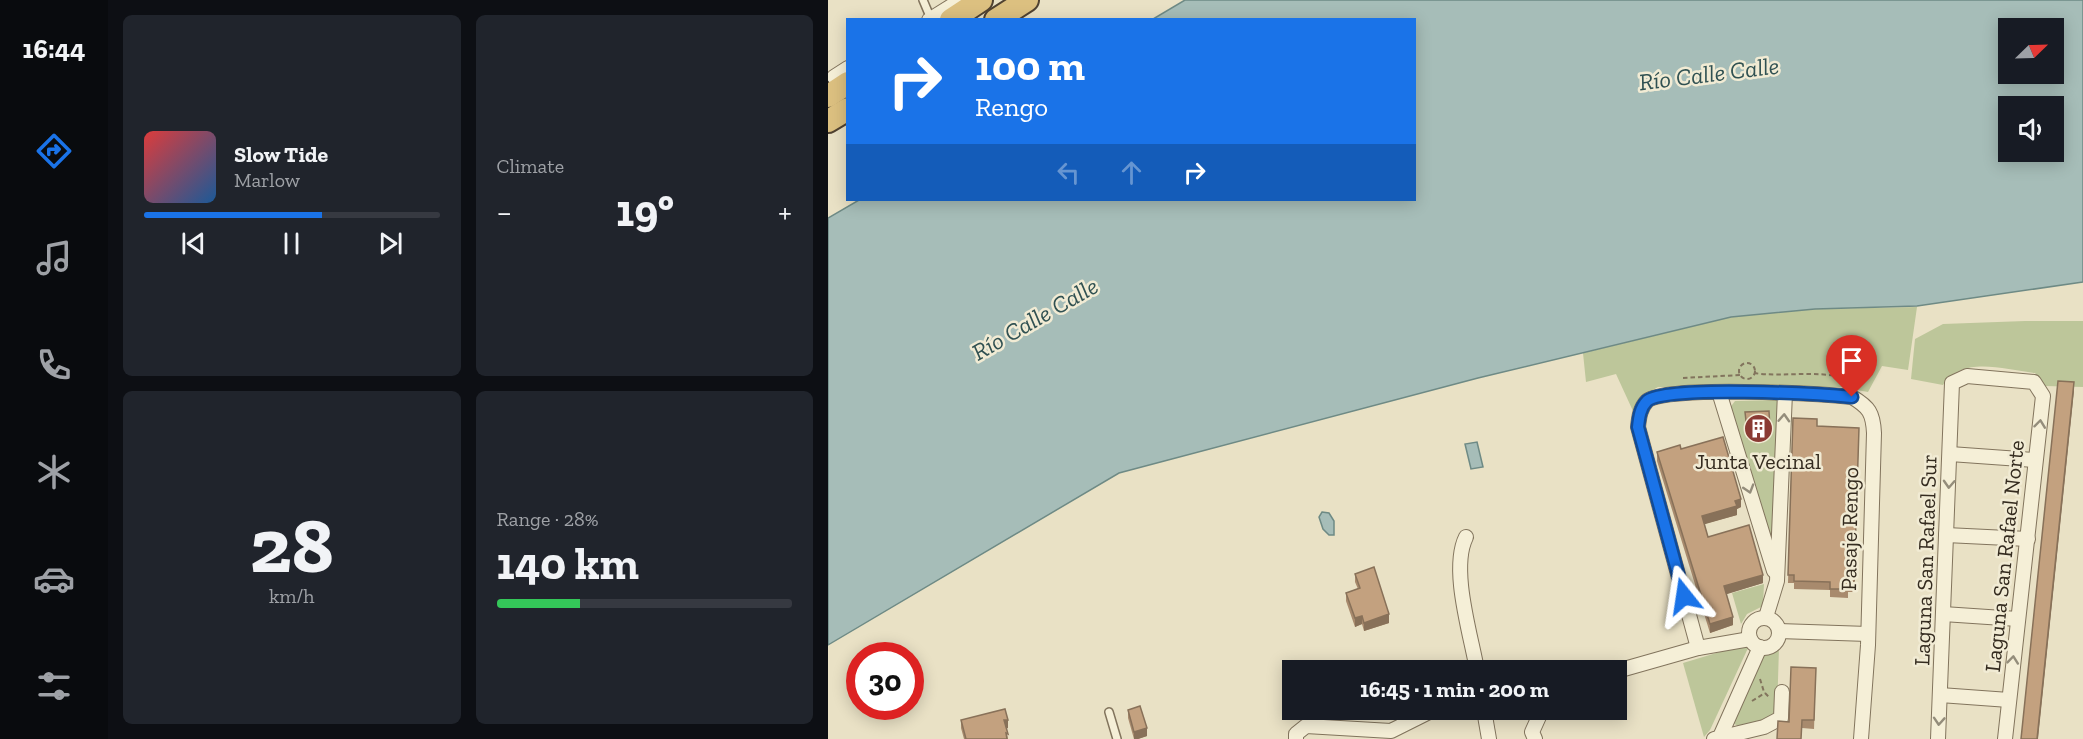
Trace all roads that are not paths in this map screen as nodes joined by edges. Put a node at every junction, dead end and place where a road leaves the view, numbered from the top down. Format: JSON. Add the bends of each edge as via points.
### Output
{"nodes":[{"id":1,"x":923,"y":0,"type":"edge"},
{"id":2,"x":961,"y":0,"type":"edge"},
{"id":3,"x":981,"y":0,"type":"edge"},
{"id":4,"x":1027,"y":0,"type":"edge"},
{"id":5,"x":936,"y":18,"type":"edge"},
{"id":6,"x":938,"y":18,"type":"edge"},
{"id":7,"x":939,"y":18,"type":"edge"},
{"id":8,"x":999,"y":18,"type":"edge"},
{"id":9,"x":846,"y":73,"type":"edge"},
{"id":10,"x":837,"y":96,"type":"edge"},
{"id":11,"x":1952,"y":383,"type":"joint"},
{"id":12,"x":1719,"y":392,"type":"junction"},
{"id":13,"x":1785,"y":393,"type":"junction"},
{"id":14,"x":1950,"y":454,"type":"junction"},
{"id":15,"x":2035,"y":460,"type":"junction"},
{"id":16,"x":1946,"y":535,"type":"junction"},
{"id":17,"x":1466,"y":537,"type":"dead end"},
{"id":18,"x":2028,"y":538,"type":"junction"},
{"id":19,"x":1776,"y":581,"type":"junction"},
{"id":20,"x":1943,"y":614,"type":"junction"},
{"id":21,"x":1766,"y":617,"type":"junction"},
{"id":22,"x":2018,"y":619,"type":"junction"},
{"id":23,"x":1779,"y":631,"type":"junction"},
{"id":24,"x":1868,"y":634,"type":"junction"},
{"id":25,"x":1755,"y":643,"type":"junction"},
{"id":26,"x":1698,"y":648,"type":"junction"},
{"id":27,"x":1475,"y":660,"type":"edge"},
{"id":28,"x":1627,"y":668,"type":"edge"},
{"id":29,"x":1940,"y":695,"type":"junction"},
{"id":30,"x":1782,"y":696,"type":"road end"},
{"id":31,"x":2009,"y":700,"type":"junction"},
{"id":32,"x":1109,"y":712,"type":"dead end"},
{"id":33,"x":1417,"y":720,"type":"edge"},
{"id":34,"x":1486,"y":720,"type":"edge"},
{"id":35,"x":1537,"y":720,"type":"edge"},
{"id":36,"x":1764,"y":733,"type":"edge"},
{"id":37,"x":1392,"y":735,"type":"edge"},
{"id":38,"x":1718,"y":738,"type":"edge"},
{"id":39,"x":1117,"y":739,"type":"edge"},
{"id":40,"x":1296,"y":739,"type":"edge"},
{"id":41,"x":1489,"y":739,"type":"edge"},
{"id":42,"x":1535,"y":739,"type":"edge"},
{"id":43,"x":1861,"y":739,"type":"edge"},
{"id":44,"x":1938,"y":739,"type":"edge"},
{"id":45,"x":2005,"y":739,"type":"edge"}],
"edges":[{"from":1,"to":5,"type":"lane"},
{"from":2,"to":6,"type":"street"},
{"from":3,"to":7,"type":"highway"},
{"from":4,"to":8,"type":"highway"},
{"from":9,"to":10,"type":"street"},
{"from":11,"to":14,"type":"street","name":"Laguna San Rafael Sur"},
{"from":15,"to":11,"type":"street","name":"Laguna San Rafael Norte","one_way":true,"via":[[2043,396],[2034,381],[1967,376]]},
{"from":12,"to":13,"type":"street","name":"Pasaje Rengo"},
{"from":12,"to":19,"type":"street","one_way":true},
{"from":12,"to":26,"type":"street","name":"Pasaje Rengo","via":[[1660,394],[1647,401],[1640,412],[1638,427]]},
{"from":19,"to":13,"type":"street","one_way":true},
{"from":13,"to":24,"type":"street","name":"Pasaje Rengo","via":[[1852,397],[1869,407],[1873,418]]},
{"from":14,"to":15,"type":"street"},
{"from":14,"to":16,"type":"street","name":"Laguna San Rafael Sur","one_way":true},
{"from":15,"to":18,"type":"street","name":"Laguna San Rafael Norte"},
{"from":16,"to":18,"type":"street"},
{"from":16,"to":20,"type":"street","name":"Laguna San Rafael Sur"},
{"from":17,"to":27,"type":"street","via":[[1460,548],[1461,578]]},
{"from":18,"to":22,"type":"street","name":"Laguna San Rafael Norte"},
{"from":19,"to":21,"type":"street"},
{"from":20,"to":22,"type":"street"},
{"from":20,"to":29,"type":"street","name":"Laguna San Rafael Sur"},
{"from":21,"to":23,"type":"street","via":[[1775,622]]},
{"from":21,"to":25,"type":"street","via":[[1750,625]]},
{"from":31,"to":22,"type":"street","name":"Laguna San Rafael Norte","one_way":true},
{"from":23,"to":24,"type":"street"},
{"from":23,"to":25,"type":"street","via":[[1774,645]]},
{"from":24,"to":43,"type":"street","name":"Pasaje Rengo"},
{"from":25,"to":26,"type":"street"},
{"from":25,"to":38,"type":"street"},
{"from":26,"to":28,"type":"street"},
{"from":29,"to":31,"type":"street"},
{"from":29,"to":44,"type":"street","name":"Laguna San Rafael Sur","one_way":true},
{"from":30,"to":36,"type":"street","via":[[1781,718]]},
{"from":31,"to":45,"type":"street","name":"Laguna San Rafael Norte"},
{"from":32,"to":39,"type":"lane"},
{"from":33,"to":37,"type":"street"},
{"from":34,"to":41,"type":"street"},
{"from":35,"to":42,"type":"street","via":[[1532,732]]},
{"from":36,"to":38,"type":"street"},
{"from":37,"to":40,"type":"street","via":[[1305,726]]}]}
